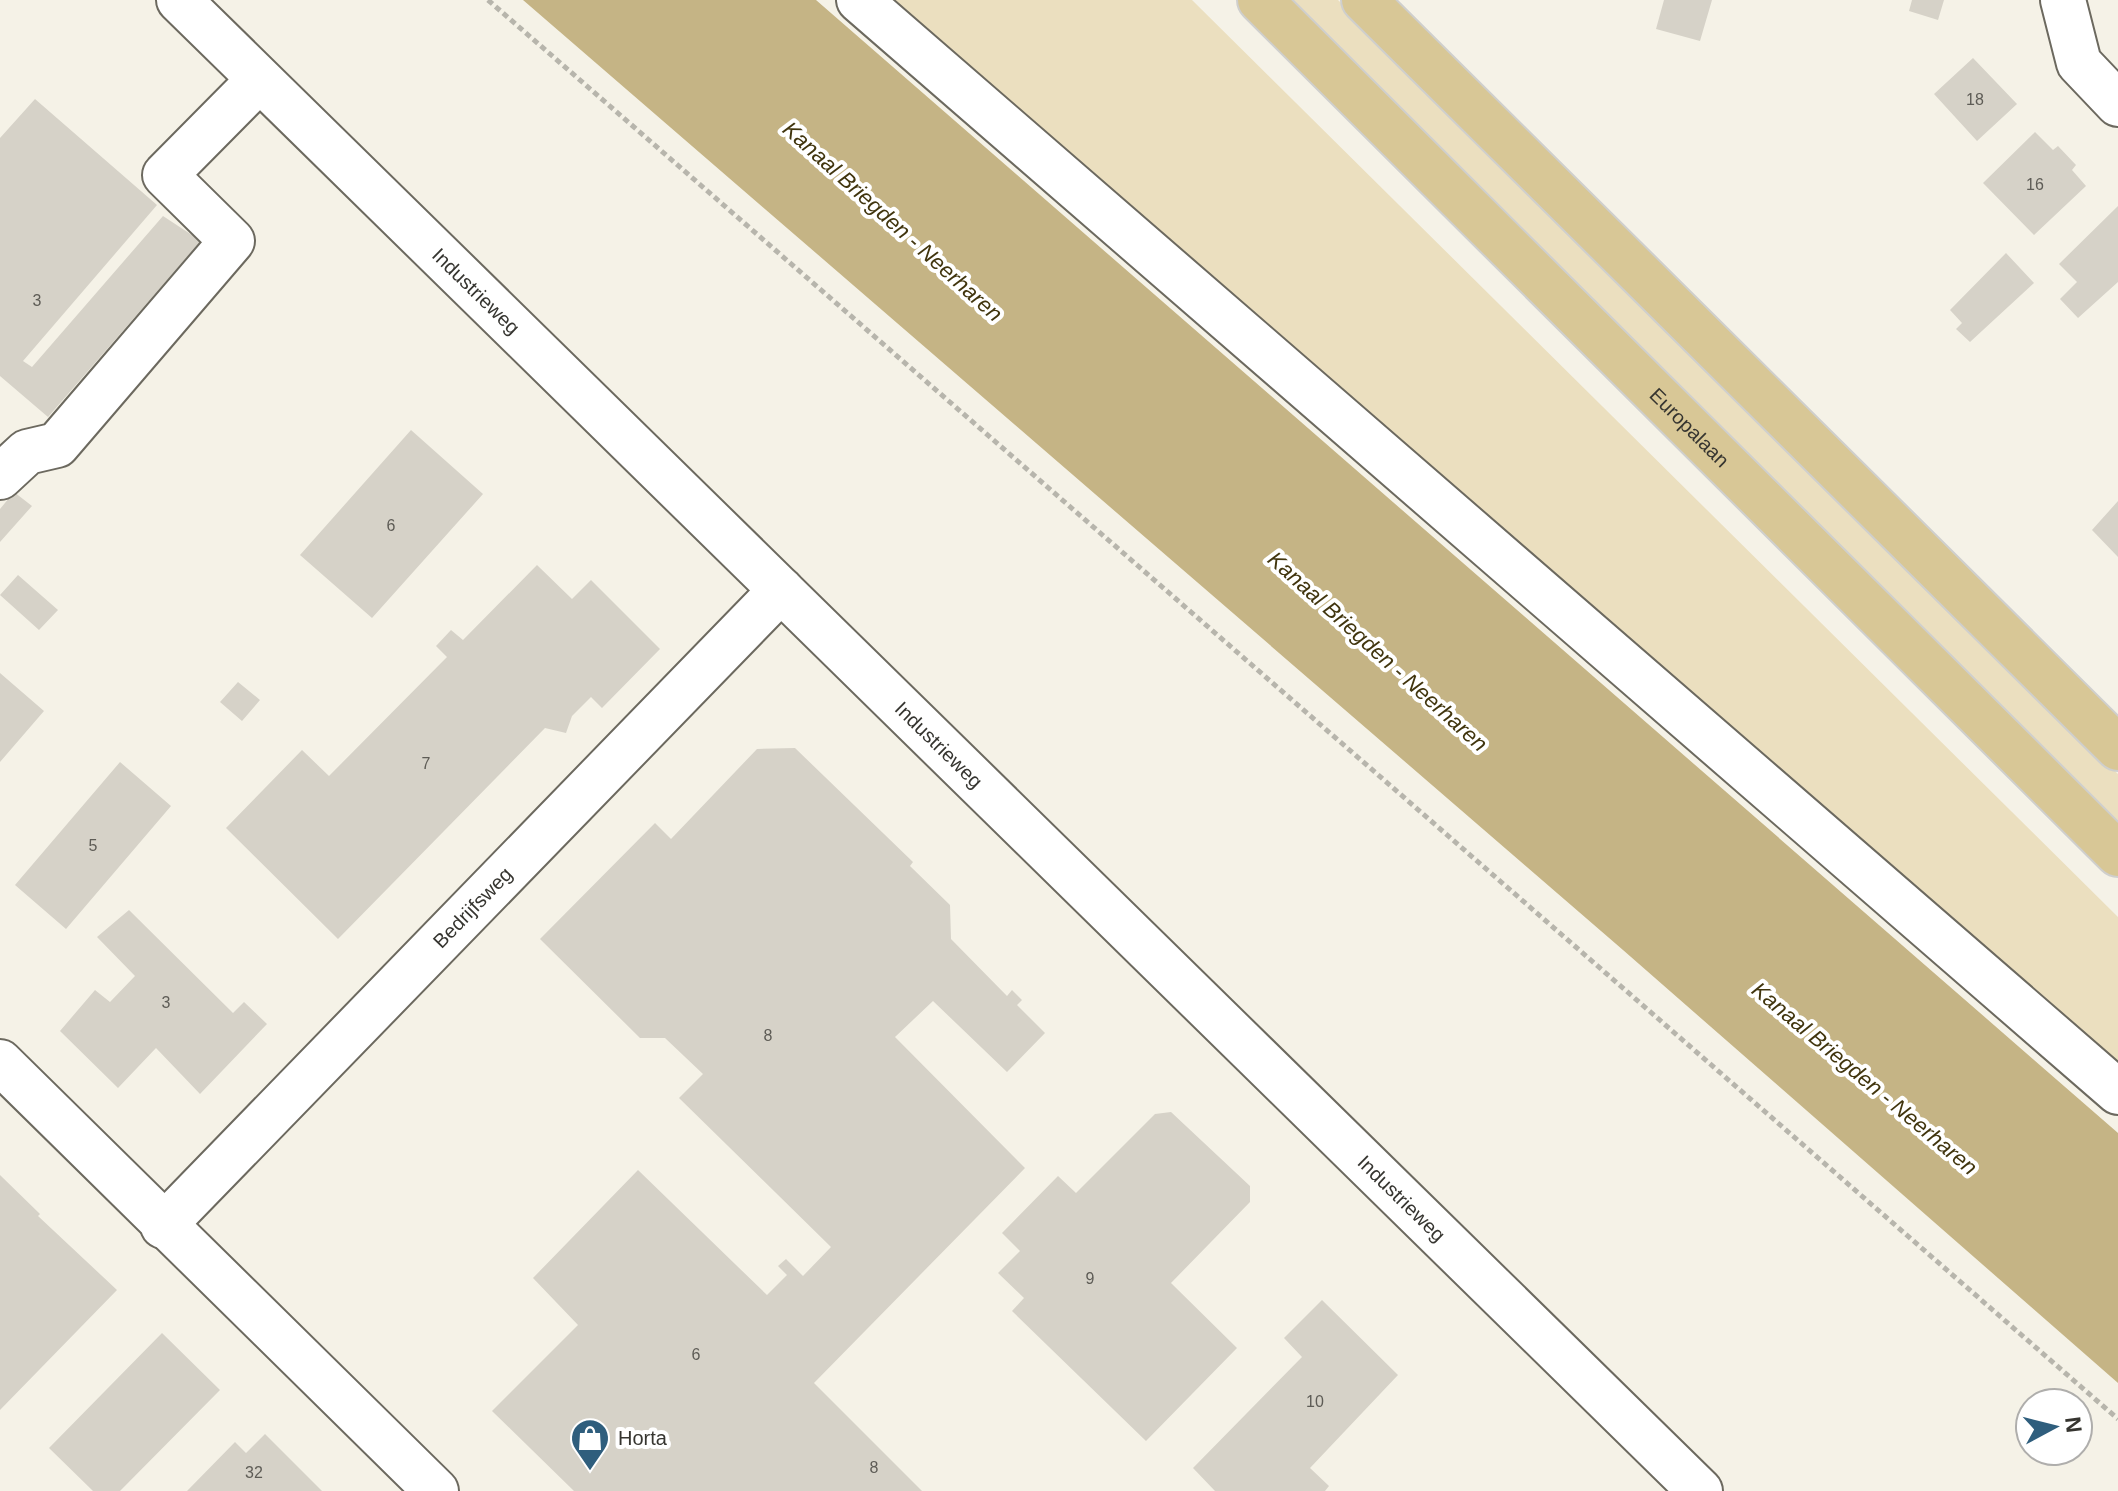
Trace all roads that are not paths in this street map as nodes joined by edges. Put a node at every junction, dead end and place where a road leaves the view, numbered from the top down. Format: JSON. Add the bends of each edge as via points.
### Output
{"nodes":[{"id":1,"x":179,"y":0,"type":"edge"},
{"id":2,"x":859,"y":0,"type":"edge"},
{"id":3,"x":1260,"y":0,"type":"edge"},
{"id":4,"x":1364,"y":0,"type":"edge"},
{"id":5,"x":2063,"y":0,"type":"edge"},
{"id":6,"x":259,"y":80,"type":"junction"},
{"id":7,"x":2118,"y":104,"type":"edge"},
{"id":8,"x":0,"y":477,"type":"edge"},
{"id":9,"x":781,"y":590,"type":"junction"},
{"id":10,"x":2118,"y":748,"type":"edge"},
{"id":11,"x":2118,"y":854,"type":"edge"},
{"id":12,"x":0,"y":1062,"type":"edge"},
{"id":13,"x":2118,"y":1092,"type":"edge"},
{"id":14,"x":163,"y":1226,"type":"junction"},
{"id":15,"x":436,"y":1491,"type":"edge"},
{"id":16,"x":1700,"y":1491,"type":"edge"}],
"edges":[{"from":1,"to":6,"type":"street","name":"Industrieweg"},
{"from":2,"to":13,"type":"street"},
{"from":3,"to":11,"type":"main road","name":"Europalaan"},
{"from":4,"to":10,"type":"main road"},
{"from":5,"to":7,"type":"street","via":[[2079,63]]},
{"from":6,"to":8,"type":"street","via":[[165,175],[232,241],[57,445],[27,452]]},
{"from":6,"to":9,"type":"street","name":"Industrieweg"},
{"from":9,"to":14,"type":"street","name":"Bedrijfsweg"},
{"from":9,"to":16,"type":"street","name":"Industrieweg"},
{"from":12,"to":14,"type":"street"},
{"from":14,"to":15,"type":"street"}]}
